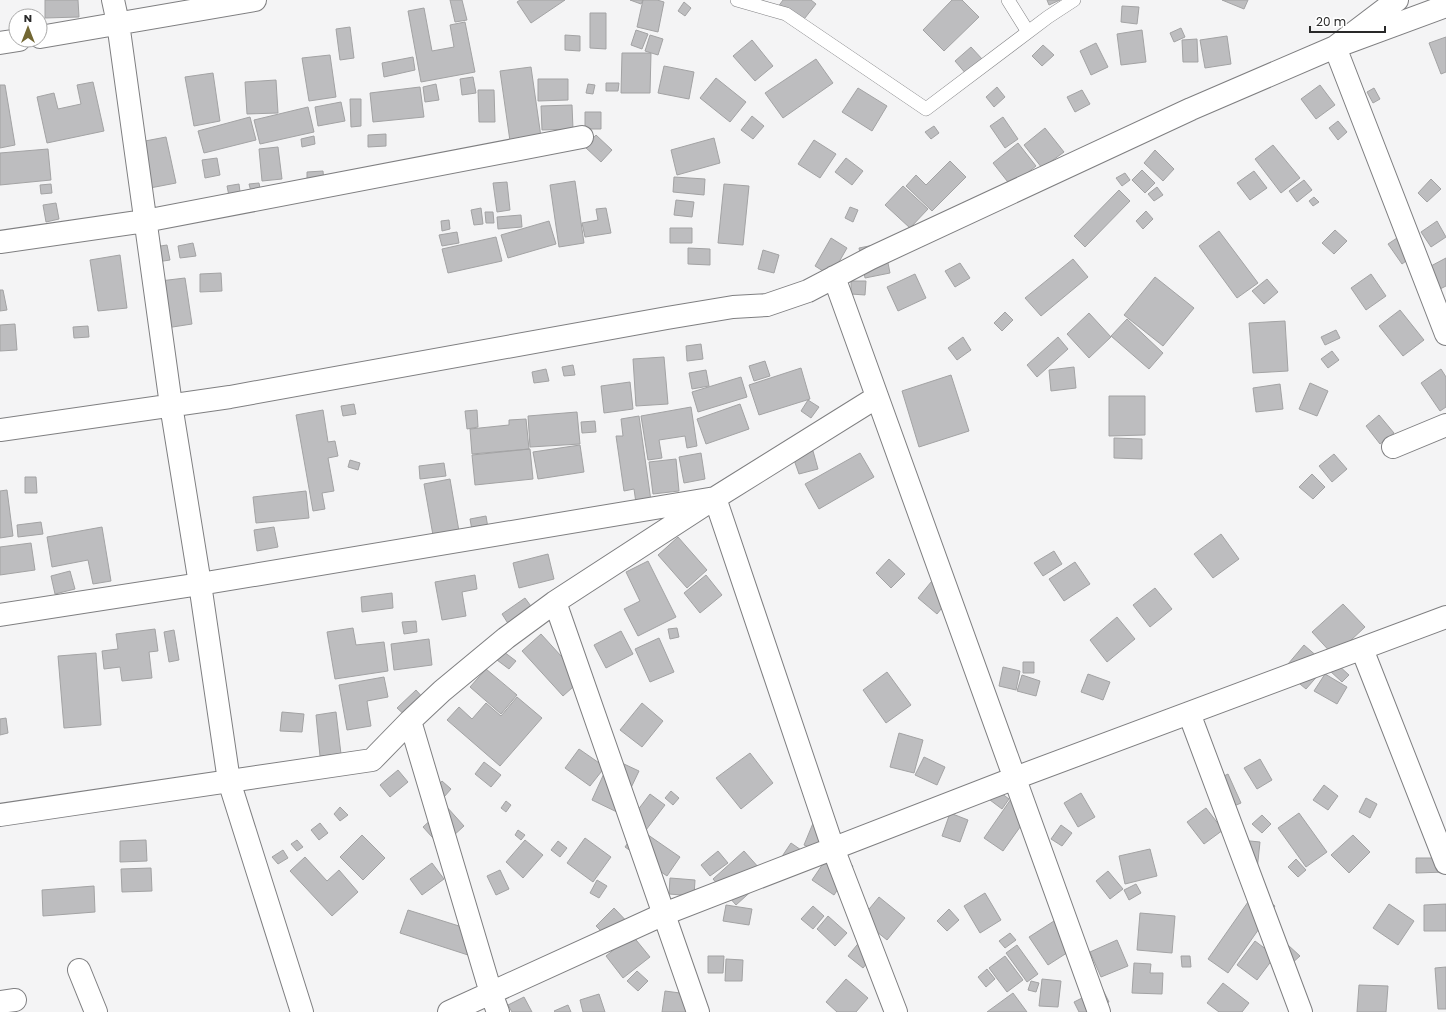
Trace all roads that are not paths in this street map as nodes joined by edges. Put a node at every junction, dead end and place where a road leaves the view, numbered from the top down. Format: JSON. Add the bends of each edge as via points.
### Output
{"nodes":[{"id":1,"x":113,"y":0,"type":"edge"},
{"id":2,"x":255,"y":0,"type":"edge"},
{"id":3,"x":737,"y":0,"type":"edge"},
{"id":4,"x":1008,"y":0,"type":"edge"},
{"id":5,"x":1074,"y":0,"type":"edge"},
{"id":6,"x":1397,"y":0,"type":"edge"},
{"id":7,"x":1446,"y":6,"type":"edge"},
{"id":8,"x":118,"y":23,"type":"junction"},
{"id":9,"x":1028,"y":32,"type":"junction"},
{"id":10,"x":48,"y":35,"type":"edge"},
{"id":11,"x":1335,"y":47,"type":"junction"},
{"id":12,"x":582,"y":137,"type":"dead end"},
{"id":13,"x":145,"y":221,"type":"junction"},
{"id":14,"x":0,"y":242,"type":"edge"},
{"id":15,"x":834,"y":277,"type":"junction"},
{"id":16,"x":1446,"y":334,"type":"edge"},
{"id":17,"x":876,"y":397,"type":"junction"},
{"id":18,"x":171,"y":405,"type":"junction"},
{"id":19,"x":1446,"y":425,"type":"edge"},
{"id":20,"x":0,"y":430,"type":"edge"},
{"id":21,"x":1393,"y":447,"type":"dead end"},
{"id":22,"x":715,"y":498,"type":"junction"},
{"id":23,"x":200,"y":584,"type":"junction"},
{"id":24,"x":555,"y":602,"type":"junction"},
{"id":25,"x":0,"y":615,"type":"edge"},
{"id":26,"x":1446,"y":618,"type":"edge"},
{"id":27,"x":1362,"y":649,"type":"junction"},
{"id":28,"x":1190,"y":713,"type":"junction"},
{"id":29,"x":410,"y":721,"type":"junction"},
{"id":30,"x":1014,"y":778,"type":"junction"},
{"id":31,"x":229,"y":781,"type":"junction"},
{"id":32,"x":0,"y":815,"type":"edge"},
{"id":33,"x":833,"y":848,"type":"junction"},
{"id":34,"x":1446,"y":863,"type":"edge"},
{"id":35,"x":664,"y":914,"type":"junction"},
{"id":36,"x":79,"y":970,"type":"dead end"},
{"id":37,"x":494,"y":1003,"type":"edge"},
{"id":38,"x":96,"y":1012,"type":"edge"},
{"id":39,"x":302,"y":1012,"type":"edge"},
{"id":40,"x":449,"y":1012,"type":"edge"},
{"id":41,"x":698,"y":1012,"type":"edge"},
{"id":42,"x":896,"y":1012,"type":"edge"},
{"id":43,"x":1099,"y":1012,"type":"edge"},
{"id":44,"x":1302,"y":1012,"type":"edge"}],
"edges":[{"from":1,"to":8,"type":"street"},
{"from":2,"to":8,"type":"street"},
{"from":3,"to":9,"type":"lane","via":[[786,14],[926,109]]},
{"from":4,"to":9,"type":"lane"},
{"from":5,"to":9,"type":"lane"},
{"from":6,"to":11,"type":"street"},
{"from":7,"to":11,"type":"street"},
{"from":8,"to":10,"type":"street"},
{"from":8,"to":13,"type":"street"},
{"from":11,"to":15,"type":"street","via":[[1191,109]]},
{"from":11,"to":16,"type":"street"},
{"from":12,"to":13,"type":"street"},
{"from":13,"to":14,"type":"street"},
{"from":13,"to":18,"type":"street"},
{"from":15,"to":17,"type":"street"},
{"from":15,"to":18,"type":"street","via":[[767,305],[734,307],[667,318],[230,397]]},
{"from":17,"to":22,"type":"street"},
{"from":17,"to":30,"type":"street"},
{"from":18,"to":20,"type":"street"},
{"from":18,"to":23,"type":"street"},
{"from":19,"to":21,"type":"street"},
{"from":22,"to":23,"type":"street"},
{"from":22,"to":24,"type":"street"},
{"from":22,"to":33,"type":"street"},
{"from":23,"to":25,"type":"street"},
{"from":23,"to":31,"type":"street"},
{"from":24,"to":29,"type":"street","via":[[506,638]]},
{"from":24,"to":35,"type":"street"},
{"from":26,"to":27,"type":"street"},
{"from":27,"to":28,"type":"street"},
{"from":27,"to":34,"type":"street"},
{"from":28,"to":30,"type":"street"},
{"from":28,"to":44,"type":"street"},
{"from":29,"to":31,"type":"street","via":[[372,760]]},
{"from":29,"to":37,"type":"street"},
{"from":30,"to":33,"type":"street"},
{"from":30,"to":43,"type":"street"},
{"from":31,"to":32,"type":"street"},
{"from":31,"to":39,"type":"street"},
{"from":33,"to":35,"type":"street"},
{"from":33,"to":42,"type":"street"},
{"from":35,"to":37,"type":"street"},
{"from":35,"to":41,"type":"street"},
{"from":36,"to":38,"type":"street"},
{"from":37,"to":40,"type":"street"}]}
